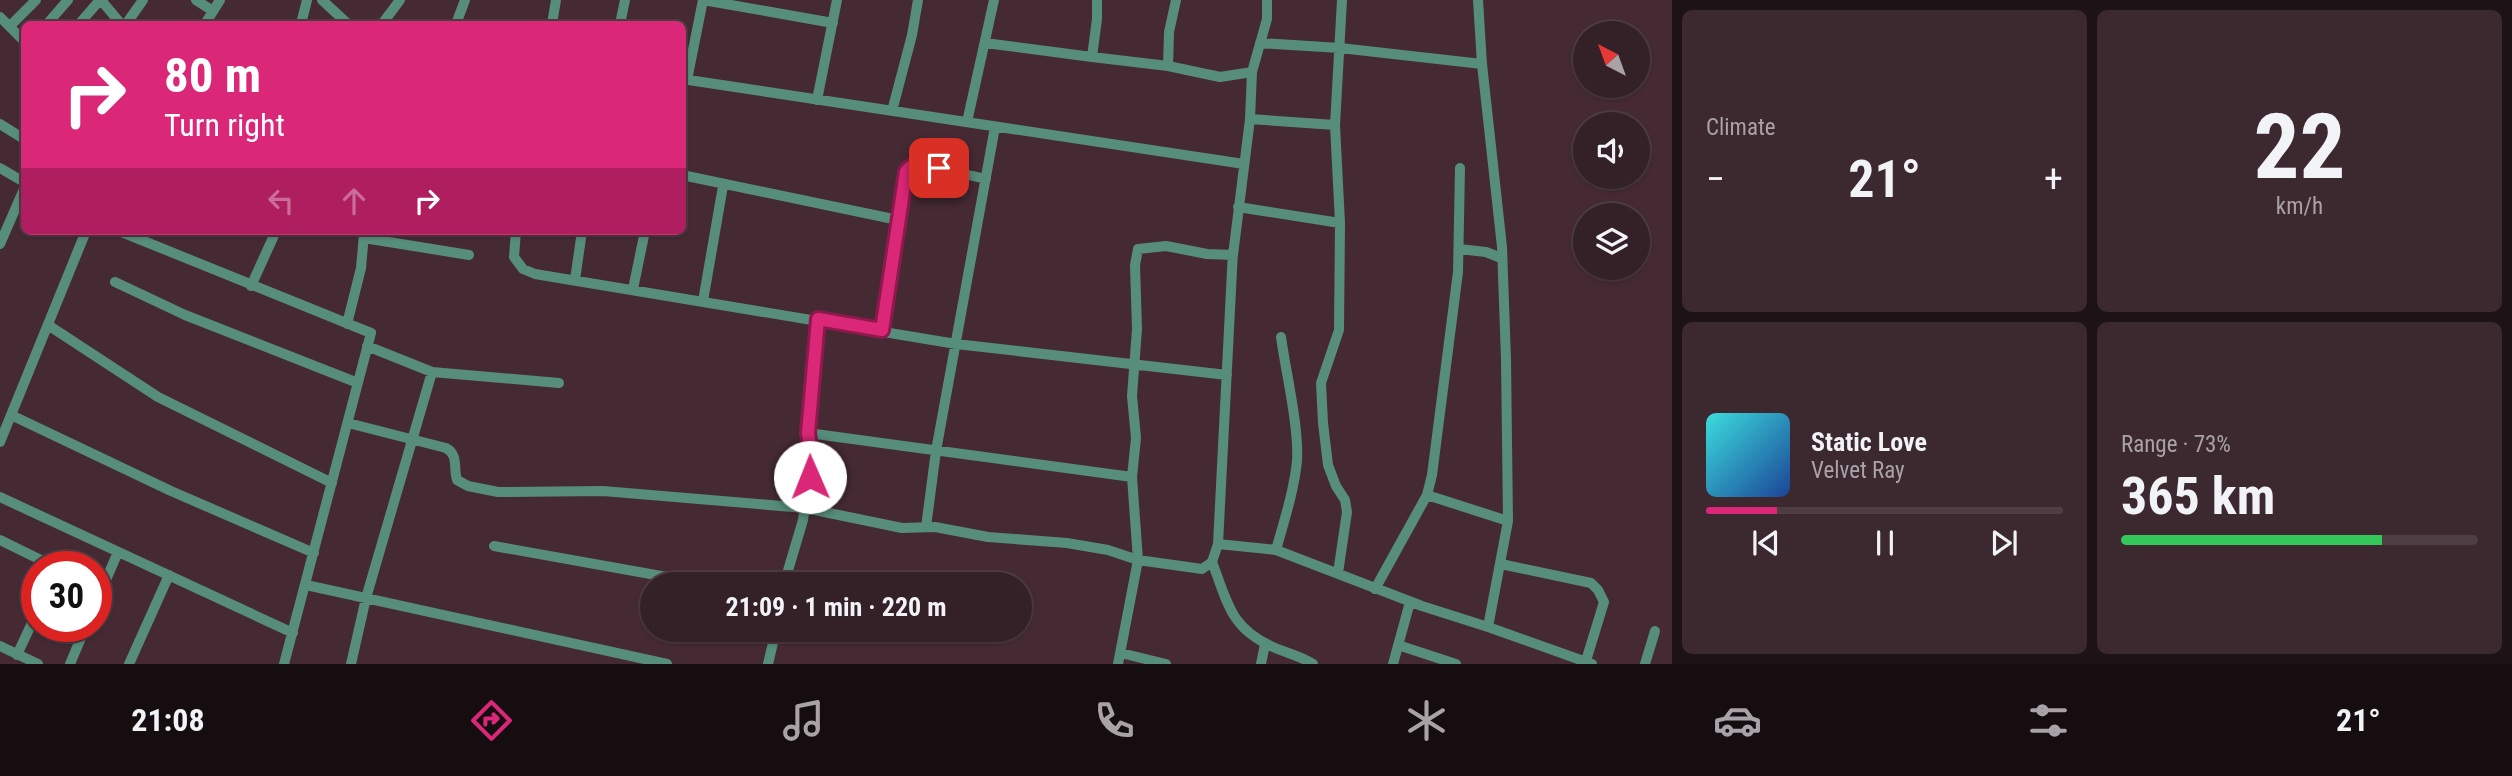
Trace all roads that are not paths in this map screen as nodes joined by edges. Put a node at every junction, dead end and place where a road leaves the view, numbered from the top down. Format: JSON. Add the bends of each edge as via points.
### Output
{"nodes":[{"id":1,"x":36,"y":0,"type":"edge"},
{"id":2,"x":68,"y":0,"type":"edge"},
{"id":3,"x":100,"y":0,"type":"edge"},
{"id":4,"x":143,"y":0,"type":"edge"},
{"id":5,"x":196,"y":0,"type":"edge"},
{"id":6,"x":219,"y":0,"type":"edge"},
{"id":7,"x":307,"y":0,"type":"edge"},
{"id":8,"x":322,"y":0,"type":"edge"},
{"id":9,"x":400,"y":0,"type":"edge"},
{"id":10,"x":465,"y":0,"type":"edge"},
{"id":11,"x":556,"y":0,"type":"edge"},
{"id":12,"x":625,"y":0,"type":"edge"},
{"id":13,"x":703,"y":0,"type":"edge"},
{"id":14,"x":837,"y":0,"type":"edge"},
{"id":15,"x":918,"y":0,"type":"edge"},
{"id":16,"x":994,"y":0,"type":"edge"},
{"id":17,"x":1097,"y":0,"type":"edge"},
{"id":18,"x":1176,"y":0,"type":"edge"},
{"id":19,"x":1267,"y":0,"type":"edge"},
{"id":20,"x":1342,"y":0,"type":"edge"},
{"id":21,"x":1478,"y":0,"type":"edge"},
{"id":22,"x":335,"y":5,"type":"edge"},
{"id":23,"x":213,"y":11,"type":"junction"},
{"id":24,"x":0,"y":17,"type":"edge"},
{"id":25,"x":50,"y":21,"type":"edge"},
{"id":26,"x":82,"y":21,"type":"edge"},
{"id":27,"x":118,"y":21,"type":"edge"},
{"id":28,"x":129,"y":21,"type":"edge"},
{"id":29,"x":207,"y":21,"type":"edge"},
{"id":30,"x":302,"y":21,"type":"edge"},
{"id":31,"x":346,"y":21,"type":"edge"},
{"id":32,"x":384,"y":21,"type":"edge"},
{"id":33,"x":457,"y":21,"type":"edge"},
{"id":34,"x":552,"y":21,"type":"edge"},
{"id":35,"x":621,"y":21,"type":"edge"},
{"id":36,"x":833,"y":23,"type":"junction"},
{"id":37,"x":10,"y":26,"type":"junction"},
{"id":38,"x":21,"y":38,"type":"edge"},
{"id":39,"x":985,"y":43,"type":"junction"},
{"id":40,"x":1260,"y":43,"type":"junction"},
{"id":41,"x":1340,"y":48,"type":"junction"},
{"id":42,"x":1091,"y":57,"type":"junction"},
{"id":43,"x":1482,"y":64,"type":"junction"},
{"id":44,"x":1168,"y":66,"type":"junction"},
{"id":45,"x":1252,"y":72,"type":"junction"},
{"id":46,"x":686,"y":75,"type":"edge"},
{"id":47,"x":686,"y":79,"type":"edge"},
{"id":48,"x":817,"y":100,"type":"junction"},
{"id":49,"x":892,"y":111,"type":"junction"},
{"id":50,"x":1250,"y":120,"type":"junction"},
{"id":51,"x":967,"y":122,"type":"junction"},
{"id":52,"x":0,"y":124,"type":"edge"},
{"id":53,"x":1335,"y":125,"type":"junction"},
{"id":54,"x":995,"y":127,"type":"junction"},
{"id":55,"x":21,"y":137,"type":"edge"},
{"id":56,"x":1244,"y":164,"type":"junction"},
{"id":57,"x":1460,"y":168,"type":"dead end"},
{"id":58,"x":0,"y":169,"type":"edge"},
{"id":59,"x":686,"y":177,"type":"edge"},
{"id":60,"x":986,"y":179,"type":"junction"},
{"id":61,"x":21,"y":180,"type":"edge"},
{"id":62,"x":723,"y":186,"type":"junction"},
{"id":63,"x":21,"y":196,"type":"edge"},
{"id":64,"x":1238,"y":207,"type":"junction"},
{"id":65,"x":898,"y":220,"type":"junction"},
{"id":66,"x":1340,"y":223,"type":"junction"},
{"id":67,"x":84,"y":235,"type":"edge"},
{"id":68,"x":129,"y":235,"type":"edge"},
{"id":69,"x":273,"y":235,"type":"edge"},
{"id":70,"x":364,"y":235,"type":"edge"},
{"id":71,"x":369,"y":235,"type":"edge"},
{"id":72,"x":516,"y":235,"type":"edge"},
{"id":73,"x":581,"y":235,"type":"edge"},
{"id":74,"x":644,"y":235,"type":"edge"},
{"id":75,"x":0,"y":244,"type":"edge"},
{"id":76,"x":1459,"y":249,"type":"junction"},
{"id":77,"x":1233,"y":251,"type":"junction"},
{"id":78,"x":469,"y":255,"type":"dead end"},
{"id":79,"x":1502,"y":258,"type":"junction"},
{"id":80,"x":575,"y":280,"type":"junction"},
{"id":81,"x":116,"y":282,"type":"dead end"},
{"id":82,"x":251,"y":286,"type":"junction"},
{"id":83,"x":633,"y":289,"type":"junction"},
{"id":84,"x":703,"y":302,"type":"junction"},
{"id":85,"x":818,"y":319,"type":"junction"},
{"id":86,"x":347,"y":324,"type":"junction"},
{"id":87,"x":48,"y":325,"type":"junction"},
{"id":88,"x":882,"y":330,"type":"junction"},
{"id":89,"x":1281,"y":337,"type":"dead end"},
{"id":90,"x":956,"y":344,"type":"junction"},
{"id":91,"x":367,"y":346,"type":"junction"},
{"id":92,"x":1135,"y":366,"type":"junction"},
{"id":93,"x":432,"y":372,"type":"junction"},
{"id":94,"x":1227,"y":375,"type":"junction"},
{"id":95,"x":358,"y":383,"type":"junction"},
{"id":96,"x":559,"y":383,"type":"dead end"},
{"id":97,"x":11,"y":415,"type":"junction"},
{"id":98,"x":348,"y":423,"type":"junction"},
{"id":99,"x":808,"y":433,"type":"junction"},
{"id":100,"x":413,"y":438,"type":"junction"},
{"id":101,"x":0,"y":442,"type":"edge"},
{"id":102,"x":936,"y":451,"type":"junction"},
{"id":103,"x":1132,"y":477,"type":"junction"},
{"id":104,"x":332,"y":483,"type":"junction"},
{"id":105,"x":1427,"y":495,"type":"junction"},
{"id":106,"x":0,"y":497,"type":"edge"},
{"id":107,"x":805,"y":508,"type":"junction"},
{"id":108,"x":1508,"y":521,"type":"junction"},
{"id":109,"x":926,"y":527,"type":"junction"},
{"id":110,"x":0,"y":540,"type":"edge"},
{"id":111,"x":1218,"y":544,"type":"junction"},
{"id":112,"x":494,"y":546,"type":"dead end"},
{"id":113,"x":1276,"y":550,"type":"junction"},
{"id":114,"x":22,"y":551,"type":"edge"},
{"id":115,"x":118,"y":552,"type":"junction"},
{"id":116,"x":314,"y":552,"type":"junction"},
{"id":117,"x":1138,"y":560,"type":"junction"},
{"id":118,"x":1212,"y":562,"type":"junction"},
{"id":119,"x":1501,"y":565,"type":"junction"},
{"id":120,"x":112,"y":566,"type":"edge"},
{"id":121,"x":640,"y":572,"type":"edge"},
{"id":122,"x":787,"y":572,"type":"edge"},
{"id":123,"x":1338,"y":573,"type":"junction"},
{"id":124,"x":169,"y":575,"type":"junction"},
{"id":125,"x":306,"y":585,"type":"junction"},
{"id":126,"x":1375,"y":589,"type":"junction"},
{"id":127,"x":366,"y":598,"type":"junction"},
{"id":128,"x":1410,"y":602,"type":"junction"},
{"id":129,"x":1488,"y":627,"type":"junction"},
{"id":130,"x":1655,"y":632,"type":"dead end"},
{"id":131,"x":293,"y":633,"type":"junction"},
{"id":132,"x":23,"y":642,"type":"edge"},
{"id":133,"x":79,"y":642,"type":"edge"},
{"id":134,"x":773,"y":642,"type":"edge"},
{"id":135,"x":1265,"y":644,"type":"junction"},
{"id":136,"x":1398,"y":645,"type":"junction"},
{"id":137,"x":0,"y":646,"type":"edge"},
{"id":138,"x":17,"y":655,"type":"junction"},
{"id":139,"x":1120,"y":658,"type":"edge"},
{"id":140,"x":1587,"y":663,"type":"edge"},
{"id":141,"x":38,"y":664,"type":"edge"},
{"id":142,"x":70,"y":664,"type":"edge"},
{"id":143,"x":129,"y":664,"type":"edge"},
{"id":144,"x":284,"y":664,"type":"edge"},
{"id":145,"x":351,"y":664,"type":"edge"},
{"id":146,"x":667,"y":664,"type":"edge"},
{"id":147,"x":768,"y":664,"type":"edge"},
{"id":148,"x":1166,"y":664,"type":"edge"},
{"id":149,"x":1261,"y":664,"type":"edge"},
{"id":150,"x":1313,"y":664,"type":"edge"},
{"id":151,"x":1393,"y":664,"type":"edge"},
{"id":152,"x":1457,"y":664,"type":"edge"},
{"id":153,"x":1645,"y":664,"type":"edge"}],
"edges":[{"from":1,"to":37,"type":"street"},
{"from":2,"to":25,"type":"street"},
{"from":3,"to":26,"type":"street"},
{"from":3,"to":27,"type":"street"},
{"from":4,"to":28,"type":"street"},
{"from":5,"to":23,"type":"street"},
{"from":6,"to":23,"type":"street"},
{"from":7,"to":30,"type":"street"},
{"from":8,"to":22,"type":"street"},
{"from":9,"to":32,"type":"street"},
{"from":10,"to":33,"type":"street"},
{"from":11,"to":34,"type":"street"},
{"from":12,"to":35,"type":"street"},
{"from":13,"to":36,"type":"street"},
{"from":13,"to":46,"type":"street"},
{"from":14,"to":36,"type":"street"},
{"from":15,"to":49,"type":"street"},
{"from":16,"to":39,"type":"street"},
{"from":17,"to":42,"type":"street"},
{"from":18,"to":44,"type":"street"},
{"from":19,"to":40,"type":"street"},
{"from":20,"to":41,"type":"street"},
{"from":21,"to":43,"type":"street"},
{"from":22,"to":31,"type":"street"},
{"from":23,"to":29,"type":"street"},
{"from":24,"to":37,"type":"street"},
{"from":36,"to":48,"type":"street"},
{"from":37,"to":38,"type":"street"},
{"from":39,"to":42,"type":"street"},
{"from":39,"to":51,"type":"street"},
{"from":40,"to":41,"type":"street"},
{"from":40,"to":45,"type":"street"},
{"from":41,"to":43,"type":"street"},
{"from":41,"to":53,"type":"street"},
{"from":42,"to":44,"type":"street"},
{"from":43,"to":79,"type":"street"},
{"from":44,"to":45,"type":"street","via":[[1220,76]]},
{"from":45,"to":50,"type":"street"},
{"from":47,"to":48,"type":"street"},
{"from":48,"to":49,"type":"street"},
{"from":49,"to":51,"type":"street"},
{"from":50,"to":53,"type":"street"},
{"from":50,"to":56,"type":"street"},
{"from":51,"to":54,"type":"street"},
{"from":52,"to":55,"type":"street"},
{"from":53,"to":66,"type":"street"},
{"from":54,"to":56,"type":"street"},
{"from":54,"to":60,"type":"street"},
{"from":56,"to":64,"type":"street"},
{"from":57,"to":76,"type":"street"},
{"from":58,"to":61,"type":"street"},
{"from":59,"to":62,"type":"street"},
{"from":60,"to":65,"type":"street","via":[[912,164],[906,172]]},
{"from":60,"to":90,"type":"street"},
{"from":62,"to":65,"type":"street"},
{"from":62,"to":84,"type":"street"},
{"from":63,"to":75,"type":"street"},
{"from":64,"to":66,"type":"street"},
{"from":64,"to":77,"type":"street"},
{"from":65,"to":88,"type":"street"},
{"from":66,"to":123,"type":"street","via":[[1339,330],[1321,383],[1328,465],[1347,512]]},
{"from":67,"to":87,"type":"street"},
{"from":68,"to":82,"type":"street"},
{"from":69,"to":82,"type":"street"},
{"from":70,"to":86,"type":"street"},
{"from":71,"to":78,"type":"street"},
{"from":72,"to":80,"type":"street","via":[[514,257],[523,269]]},
{"from":73,"to":80,"type":"street"},
{"from":74,"to":83,"type":"street"},
{"from":76,"to":79,"type":"street"},
{"from":76,"to":105,"type":"street"},
{"from":77,"to":92,"type":"street","via":[[1233,255],[1166,246],[1138,249]]},
{"from":77,"to":94,"type":"street"},
{"from":79,"to":108,"type":"street"},
{"from":80,"to":83,"type":"street"},
{"from":81,"to":95,"type":"street"},
{"from":82,"to":86,"type":"street"},
{"from":83,"to":84,"type":"street"},
{"from":84,"to":85,"type":"street"},
{"from":85,"to":88,"type":"street"},
{"from":85,"to":99,"type":"street"},
{"from":86,"to":91,"type":"street","via":[[371,334]]},
{"from":87,"to":97,"type":"street"},
{"from":87,"to":104,"type":"street","via":[[158,397]]},
{"from":88,"to":90,"type":"street"},
{"from":89,"to":113,"type":"street","via":[[1297,460]]},
{"from":90,"to":92,"type":"street"},
{"from":90,"to":102,"type":"street"},
{"from":91,"to":93,"type":"street"},
{"from":91,"to":95,"type":"street"},
{"from":92,"to":94,"type":"street"},
{"from":92,"to":103,"type":"street"},
{"from":93,"to":96,"type":"street"},
{"from":93,"to":100,"type":"street"},
{"from":94,"to":111,"type":"street"},
{"from":95,"to":98,"type":"street"},
{"from":97,"to":101,"type":"street"},
{"from":97,"to":116,"type":"street"},
{"from":98,"to":100,"type":"street"},
{"from":98,"to":104,"type":"street"},
{"from":99,"to":102,"type":"street"},
{"from":99,"to":107,"type":"street","via":[[811,456]]},
{"from":100,"to":107,"type":"street","via":[[451,451],[457,480],[481,490],[603,491]]},
{"from":100,"to":127,"type":"street"},
{"from":102,"to":103,"type":"street"},
{"from":102,"to":109,"type":"street"},
{"from":103,"to":117,"type":"street"},
{"from":104,"to":116,"type":"street"},
{"from":105,"to":108,"type":"street"},
{"from":105,"to":126,"type":"street"},
{"from":106,"to":115,"type":"street"},
{"from":107,"to":109,"type":"street","via":[[902,528]]},
{"from":107,"to":122,"type":"street"},
{"from":108,"to":119,"type":"street"},
{"from":109,"to":117,"type":"street","via":[[1067,543]]},
{"from":110,"to":114,"type":"street"},
{"from":111,"to":113,"type":"street"},
{"from":111,"to":118,"type":"street"},
{"from":112,"to":121,"type":"street"},
{"from":113,"to":123,"type":"street"},
{"from":115,"to":120,"type":"street"},
{"from":115,"to":124,"type":"street"},
{"from":116,"to":125,"type":"street"},
{"from":117,"to":118,"type":"street","via":[[1193,569]]},
{"from":117,"to":139,"type":"street"},
{"from":118,"to":135,"type":"street","via":[[1233,617]]},
{"from":119,"to":129,"type":"street"},
{"from":119,"to":140,"type":"street","via":[[1595,586],[1604,602]]},
{"from":123,"to":126,"type":"street"},
{"from":124,"to":131,"type":"street"},
{"from":124,"to":143,"type":"street"},
{"from":125,"to":127,"type":"street"},
{"from":125,"to":131,"type":"street"},
{"from":126,"to":128,"type":"street"},
{"from":127,"to":145,"type":"street"},
{"from":127,"to":146,"type":"street"},
{"from":128,"to":129,"type":"street"},
{"from":128,"to":136,"type":"street"},
{"from":129,"to":140,"type":"street"},
{"from":130,"to":153,"type":"street"},
{"from":131,"to":144,"type":"street"},
{"from":132,"to":138,"type":"street"},
{"from":133,"to":142,"type":"street"},
{"from":134,"to":147,"type":"street"},
{"from":135,"to":149,"type":"street"},
{"from":135,"to":150,"type":"street"},
{"from":136,"to":151,"type":"street"},
{"from":136,"to":152,"type":"street"},
{"from":137,"to":138,"type":"street"},
{"from":138,"to":141,"type":"street"},
{"from":139,"to":148,"type":"street"}]}
